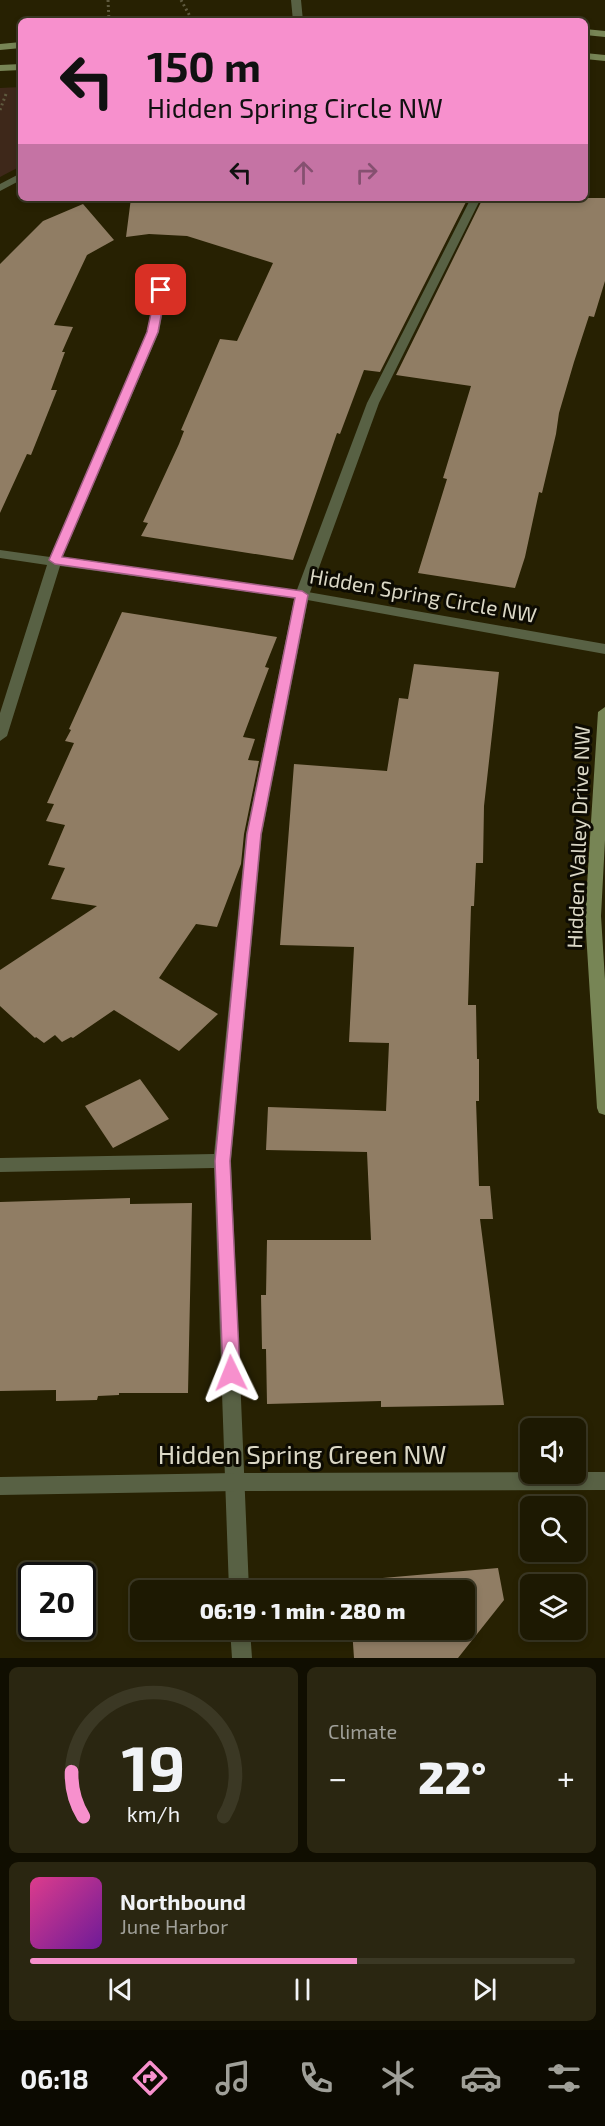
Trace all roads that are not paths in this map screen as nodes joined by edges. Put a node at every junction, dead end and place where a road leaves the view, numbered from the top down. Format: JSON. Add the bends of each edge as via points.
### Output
{"nodes":[{"id":1,"x":296,"y":0,"type":"edge"},
{"id":2,"x":298,"y":18,"type":"edge"},
{"id":3,"x":588,"y":32,"type":"edge"},
{"id":4,"x":605,"y":34,"type":"edge"},
{"id":5,"x":18,"y":45,"type":"edge"},
{"id":6,"x":0,"y":47,"type":"edge"},
{"id":7,"x":588,"y":56,"type":"edge"},
{"id":8,"x":605,"y":58,"type":"edge"},
{"id":9,"x":18,"y":67,"type":"edge"},
{"id":10,"x":0,"y":68,"type":"edge"},
{"id":11,"x":18,"y":178,"type":"edge"},
{"id":12,"x":0,"y":188,"type":"edge"},
{"id":13,"x":474,"y":201,"type":"edge"},
{"id":14,"x":161,"y":290,"type":"dead end"},
{"id":15,"x":0,"y":554,"type":"edge"},
{"id":16,"x":55,"y":560,"type":"junction"},
{"id":17,"x":302,"y":595,"type":"junction"},
{"id":18,"x":605,"y":649,"type":"edge"},
{"id":19,"x":605,"y":712,"type":"edge"},
{"id":20,"x":0,"y":736,"type":"edge"},
{"id":21,"x":601,"y":1012,"type":"edge"},
{"id":22,"x":605,"y":1108,"type":"edge"},
{"id":23,"x":222,"y":1161,"type":"junction"},
{"id":24,"x":0,"y":1165,"type":"edge"},
{"id":25,"x":605,"y":1481,"type":"edge"},
{"id":26,"x":235,"y":1482,"type":"junction"},
{"id":27,"x":0,"y":1486,"type":"edge"},
{"id":28,"x":239,"y":1580,"type":"edge"},
{"id":29,"x":241,"y":1640,"type":"edge"},
{"id":30,"x":242,"y":1658,"type":"edge"}],
"edges":[{"from":1,"to":2,"type":"street"},
{"from":3,"to":4,"type":"street"},
{"from":5,"to":6,"type":"street"},
{"from":7,"to":8,"type":"street"},
{"from":9,"to":10,"type":"street"},
{"from":11,"to":12,"type":"street"},
{"from":13,"to":17,"type":"street","via":[[373,403]]},
{"from":14,"to":16,"type":"street","via":[[153,332]]},
{"from":15,"to":16,"type":"street","name":"Hidden Spring Circle NW"},
{"from":16,"to":17,"type":"street","name":"Hidden Spring Circle NW"},
{"from":16,"to":20,"type":"street"},
{"from":17,"to":18,"type":"street","name":"Hidden Spring Circle NW"},
{"from":17,"to":23,"type":"street","via":[[254,834]]},
{"from":19,"to":21,"type":"street","name":"Hidden Valley Drive NW","via":[[593,916]]},
{"from":21,"to":22,"type":"street","name":"Hidden Valley Drive NW"},
{"from":23,"to":24,"type":"street"},
{"from":23,"to":26,"type":"street"},
{"from":25,"to":26,"type":"street","name":"Hidden Spring Green NW"},
{"from":26,"to":27,"type":"street","name":"Hidden Spring Green NW"},
{"from":26,"to":28,"type":"street"},
{"from":29,"to":30,"type":"street"}]}
